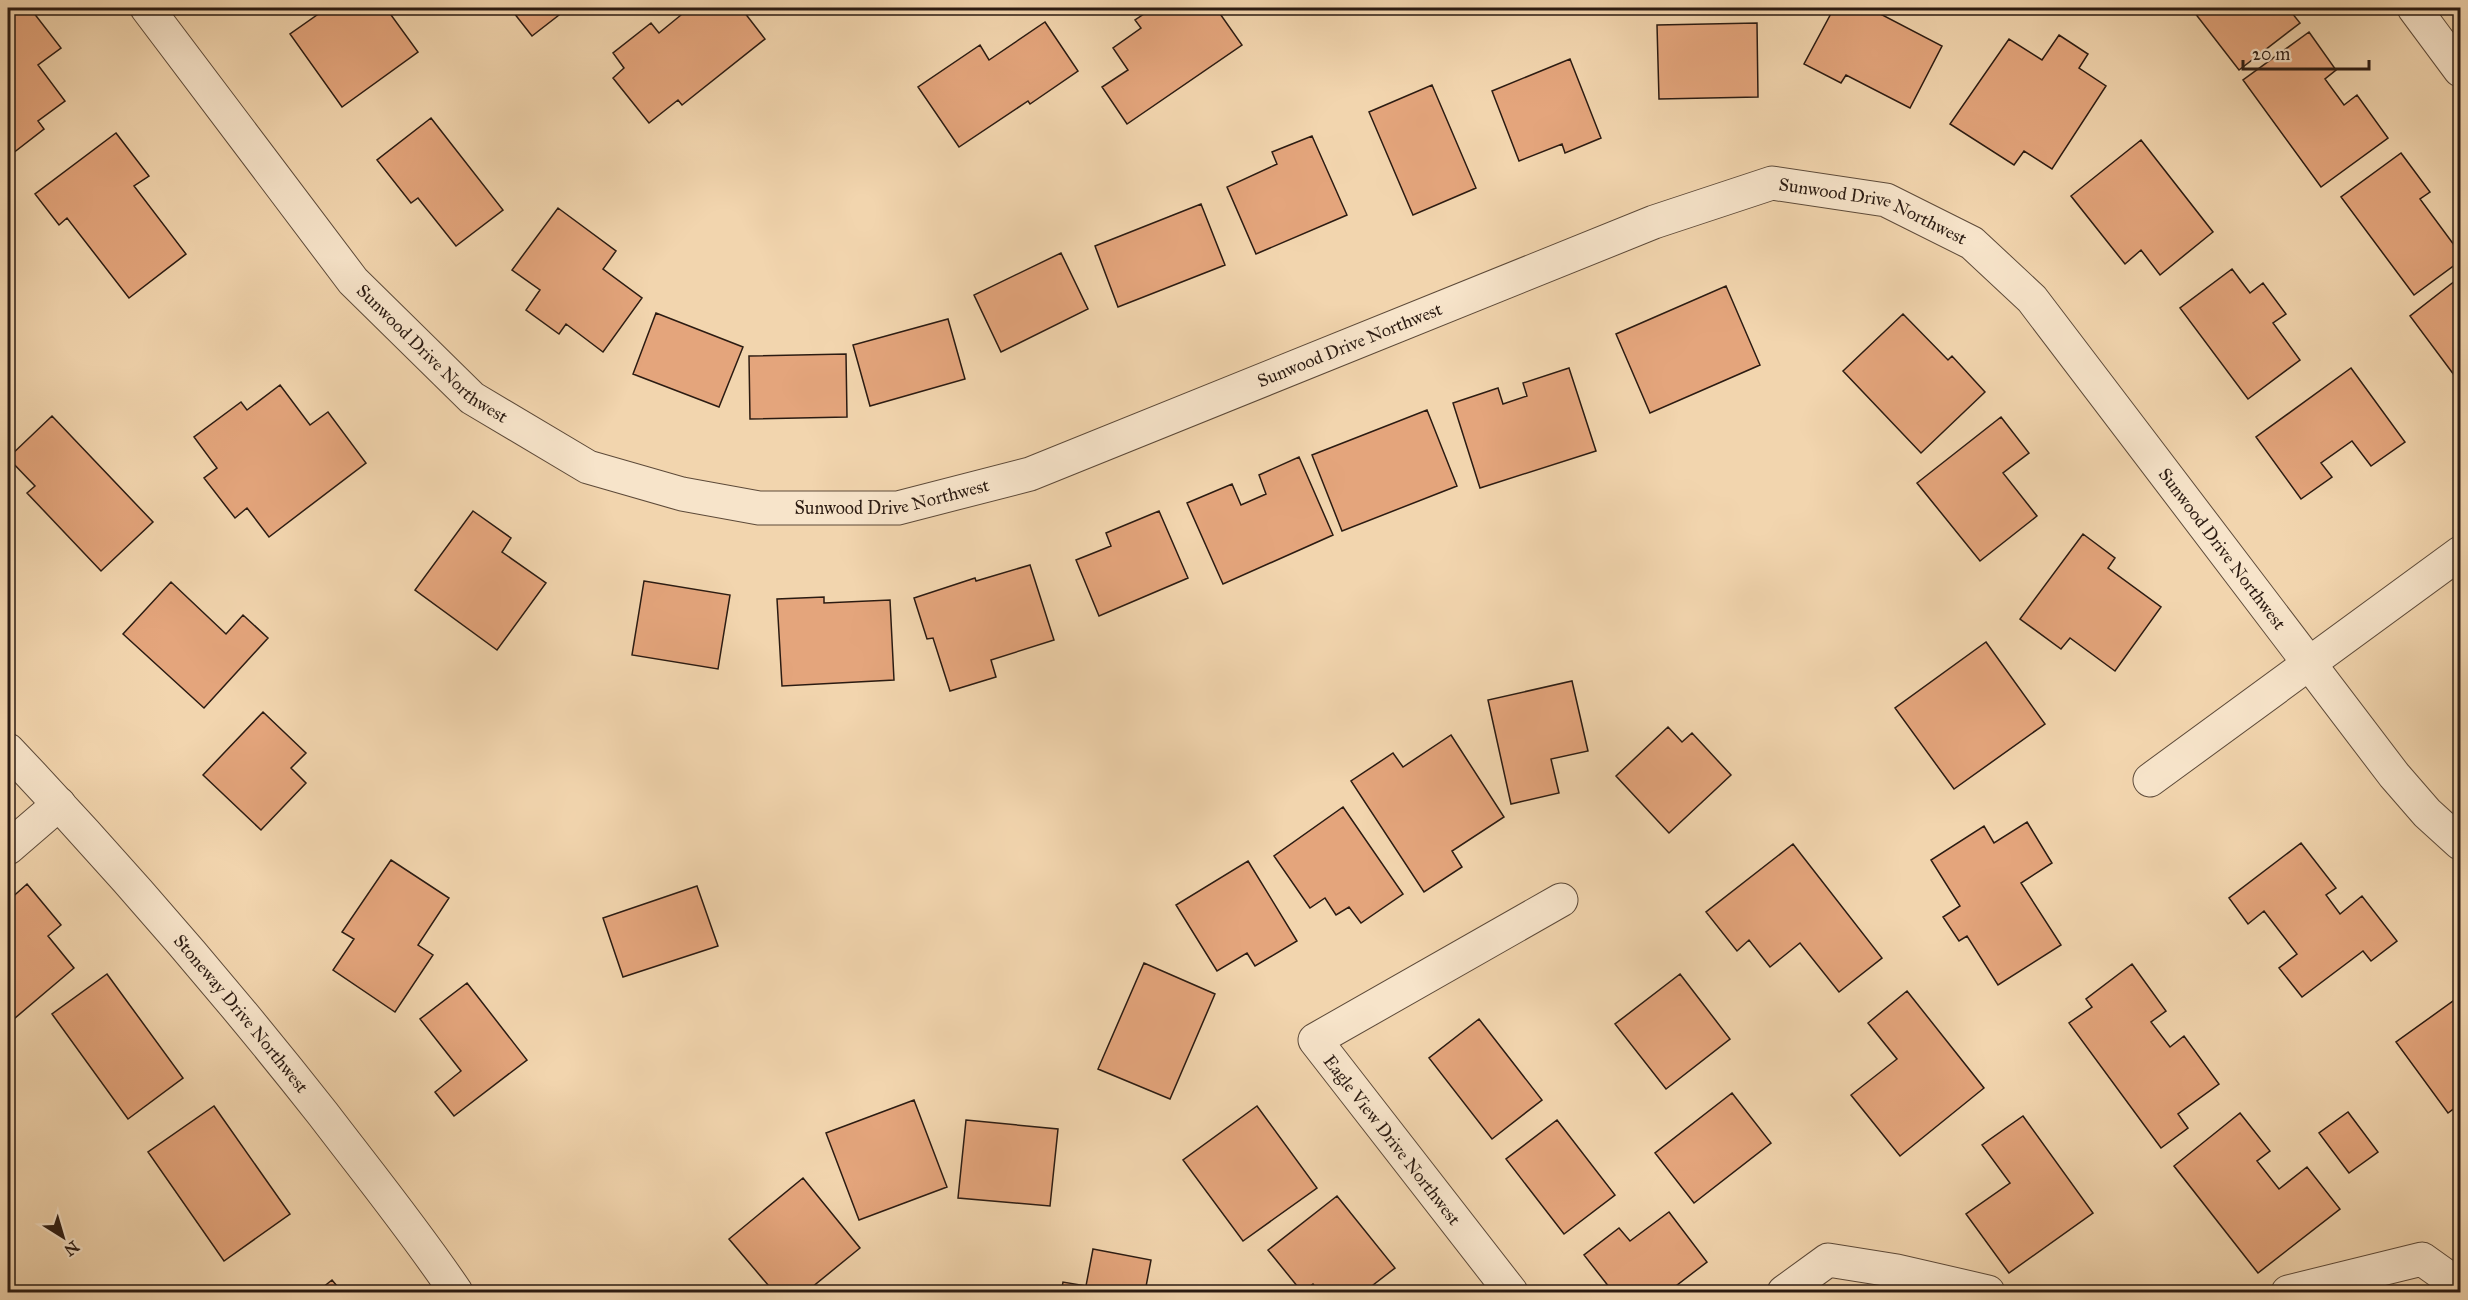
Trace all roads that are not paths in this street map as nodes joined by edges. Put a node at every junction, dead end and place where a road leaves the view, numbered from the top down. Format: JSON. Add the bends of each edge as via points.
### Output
{"nodes":[{"id":1,"x":147,"y":8,"type":"edge"},
{"id":2,"x":2414,"y":8,"type":"edge"},
{"id":3,"x":2460,"y":70,"type":"edge"},
{"id":4,"x":2460,"y":553,"type":"edge"},
{"id":5,"x":2311,"y":663,"type":"junction"},
{"id":6,"x":8,"y":750,"type":"edge"},
{"id":7,"x":2150,"y":780,"type":"dead end"},
{"id":8,"x":59,"y":804,"type":"junction"},
{"id":9,"x":2460,"y":843,"type":"edge"},
{"id":10,"x":8,"y":848,"type":"edge"},
{"id":11,"x":1561,"y":900,"type":"dead end"},
{"id":12,"x":456,"y":1293,"type":"edge"},
{"id":13,"x":1511,"y":1293,"type":"edge"},
{"id":14,"x":1784,"y":1293,"type":"edge"},
{"id":15,"x":1988,"y":1293,"type":"edge"},
{"id":16,"x":2288,"y":1293,"type":"edge"},
{"id":17,"x":2457,"y":1293,"type":"edge"}],
"edges":[{"from":1,"to":5,"type":"street","name":"Sunwood Drive Northwest","via":[[353,281],[472,398],[588,467],[682,494],[759,508],[898,508],[1030,474],[1654,222],[1772,183],[1886,200],[1972,243],[2032,299]]},
{"from":2,"to":3,"type":"street"},
{"from":4,"to":5,"type":"street"},
{"from":5,"to":7,"type":"street"},
{"from":5,"to":9,"type":"street","name":"Sunwood Drive Northwest","via":[[2394,775]]},
{"from":6,"to":8,"type":"street","name":"Stoneway Drive Northwest"},
{"from":8,"to":10,"type":"street"},
{"from":8,"to":12,"type":"street","name":"Stoneway Drive Northwest","via":[[156,910],[249,1021],[421,1240]]},
{"from":11,"to":13,"type":"street","name":"Eagle View Drive Northwest","via":[[1315,1040]]},
{"from":14,"to":15,"type":"street","via":[[1828,1260],[1897,1271]]},
{"from":16,"to":17,"type":"street","via":[[2422,1259],[2443,1274]]}]}
